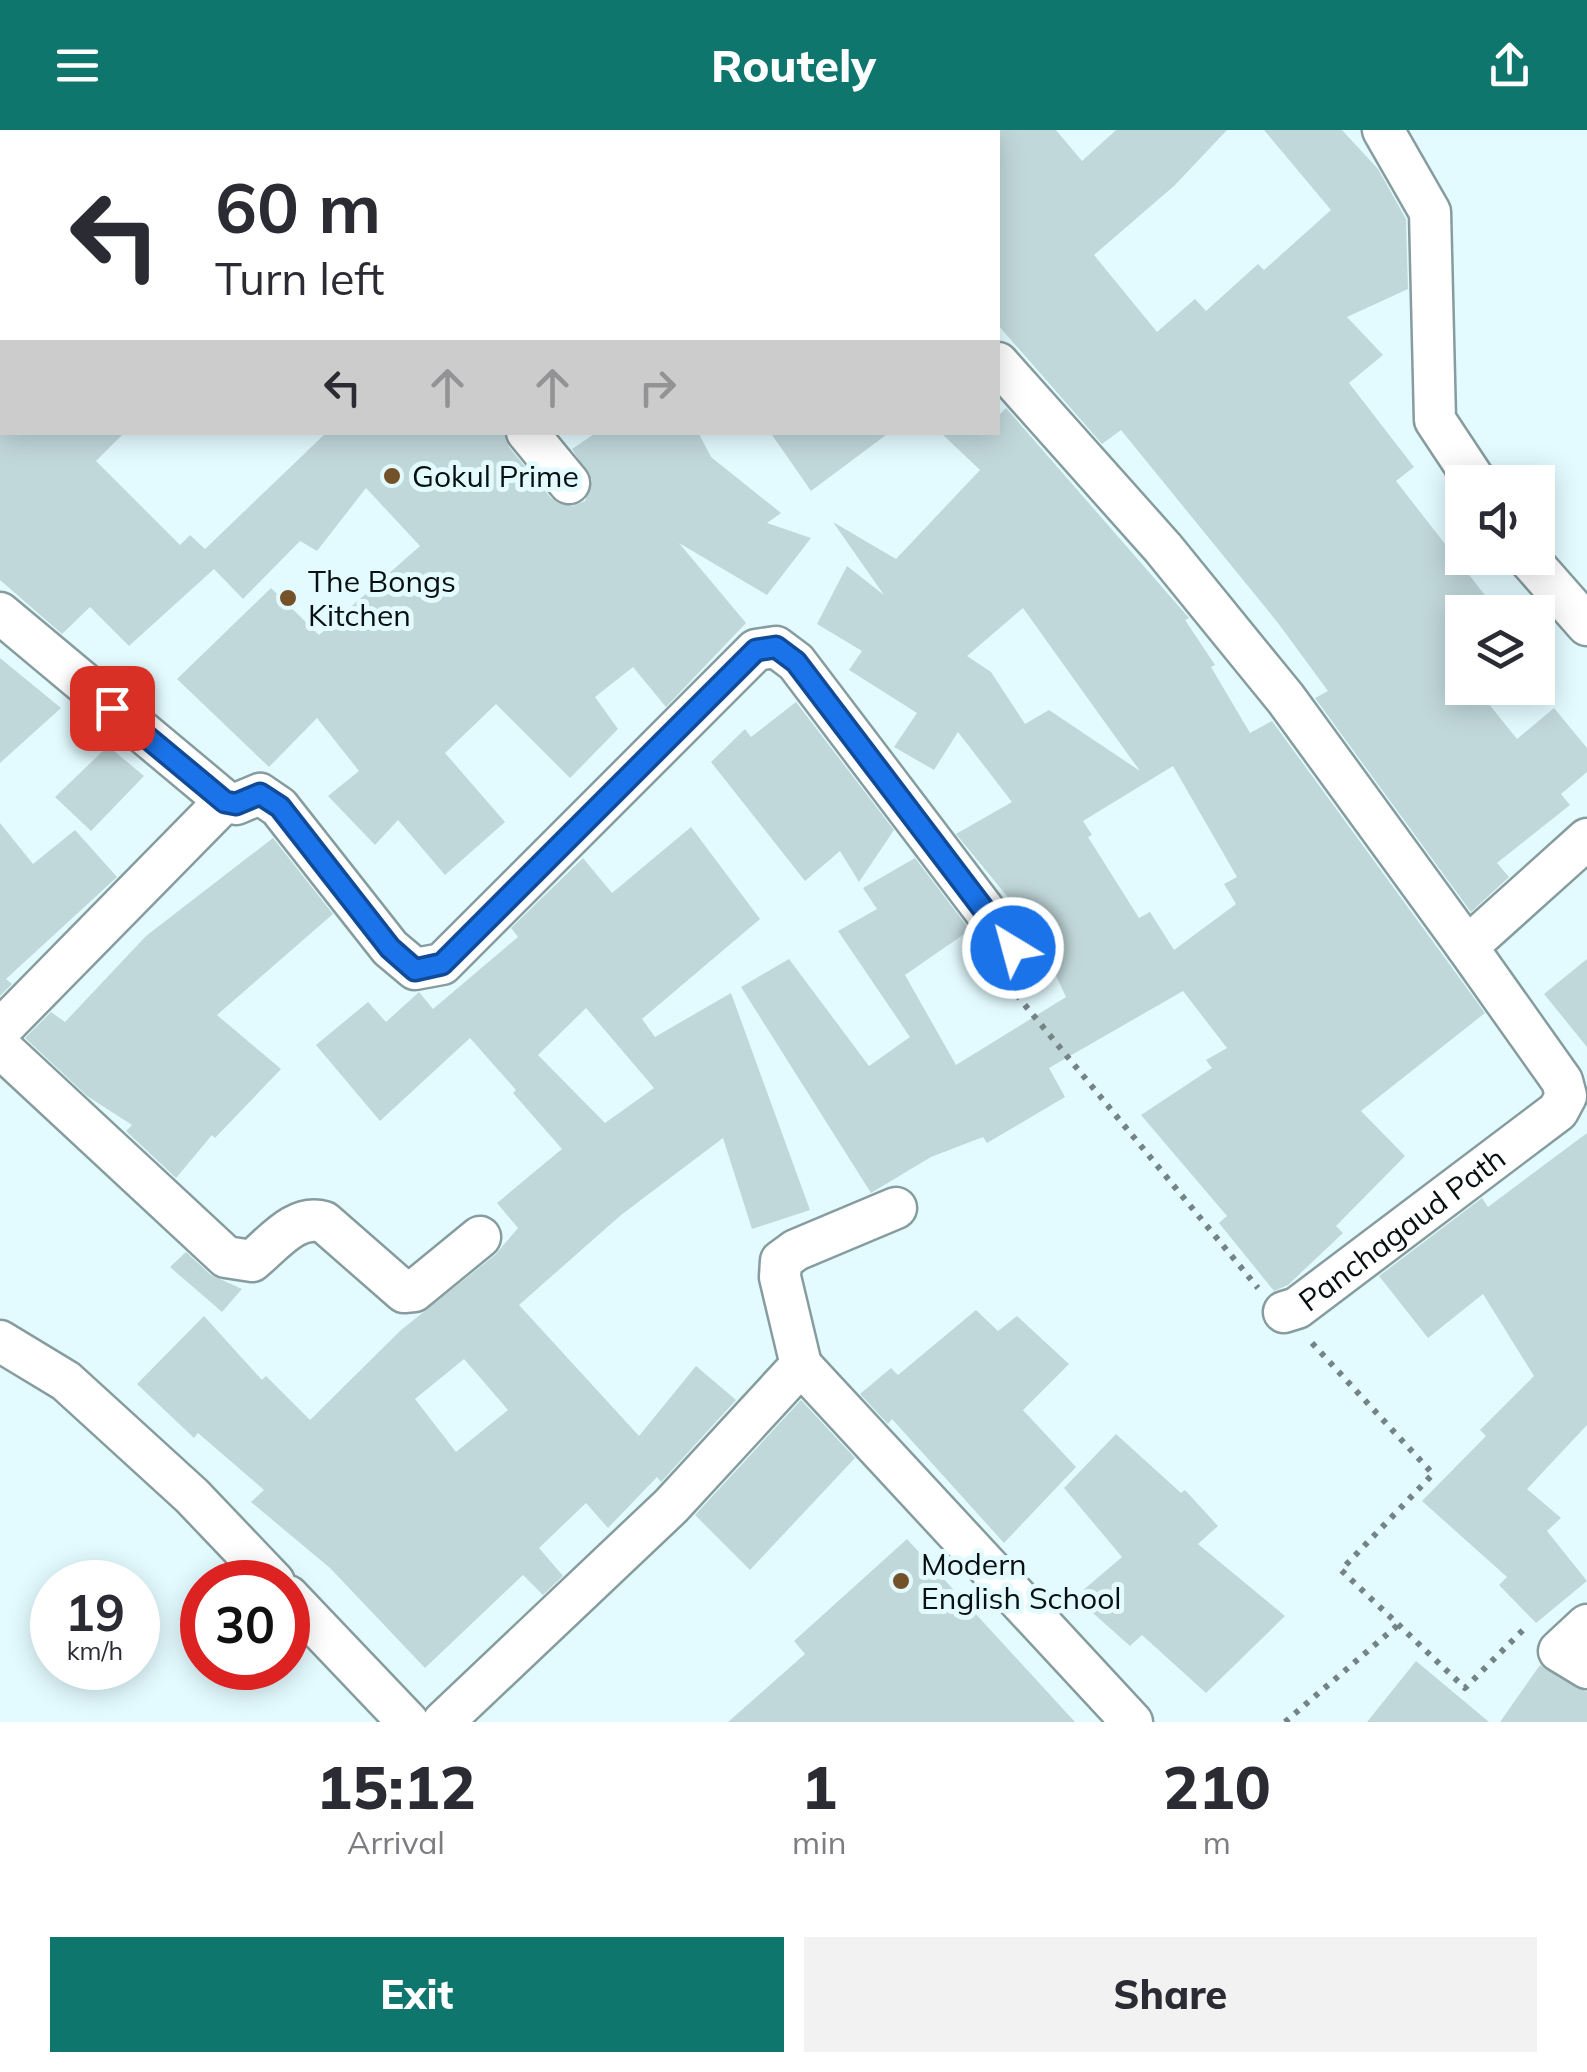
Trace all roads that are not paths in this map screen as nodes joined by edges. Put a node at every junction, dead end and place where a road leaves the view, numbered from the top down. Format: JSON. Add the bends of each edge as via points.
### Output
{"nodes":[{"id":1,"x":1383,"y":130,"type":"edge"},
{"id":2,"x":1000,"y":365,"type":"edge"},
{"id":3,"x":529,"y":435,"type":"edge"},
{"id":4,"x":1465,"y":465,"type":"edge"},
{"id":5,"x":569,"y":483,"type":"dead end"},
{"id":6,"x":1543,"y":575,"type":"edge"},
{"id":7,"x":0,"y":614,"type":"edge"},
{"id":8,"x":1587,"y":625,"type":"edge"},
{"id":9,"x":225,"y":802,"type":"junction"},
{"id":10,"x":1587,"y":839,"type":"edge"},
{"id":11,"x":1467,"y":946,"type":"junction"},
{"id":12,"x":1013,"y":948,"type":"road end"},
{"id":13,"x":0,"y":1030,"type":"edge"},
{"id":14,"x":0,"y":1047,"type":"edge"},
{"id":15,"x":896,"y":1208,"type":"dead end"},
{"id":16,"x":480,"y":1237,"type":"dead end"},
{"id":17,"x":1284,"y":1312,"type":"road end"},
{"id":18,"x":0,"y":1341,"type":"edge"},
{"id":19,"x":801,"y":1366,"type":"junction"},
{"id":20,"x":253,"y":1560,"type":"edge"},
{"id":21,"x":310,"y":1619,"type":"edge"},
{"id":22,"x":408,"y":1722,"type":"edge"},
{"id":23,"x":443,"y":1722,"type":"edge"},
{"id":24,"x":1132,"y":1722,"type":"edge"}],
"edges":[{"from":1,"to":4,"type":"street","via":[[1430,212],[1436,420]]},
{"from":2,"to":11,"type":"street","name":"Panchagaud Path","via":[[1286,699]]},
{"from":3,"to":5,"type":"street"},
{"from":6,"to":8,"type":"street"},
{"from":7,"to":9,"type":"street"},
{"from":9,"to":12,"type":"street","via":[[260,794],[280,807],[390,948],[415,970],[442,964],[756,650],[776,647],[796,662]]},
{"from":9,"to":13,"type":"street"},
{"from":10,"to":11,"type":"street"},
{"from":11,"to":17,"type":"street","name":"Panchagaud Path","via":[[1566,1096],[1558,1111],[1298,1308]]},
{"from":14,"to":16,"type":"street","via":[[226,1257],[252,1261],[310,1218],[324,1222],[404,1292],[414,1291]]},
{"from":15,"to":19,"type":"street","via":[[781,1261]]},
{"from":18,"to":20,"type":"street","via":[[66,1381]]},
{"from":19,"to":23,"type":"street","via":[[671,1506]]},
{"from":19,"to":24,"type":"street"},
{"from":21,"to":22,"type":"street"}]}
